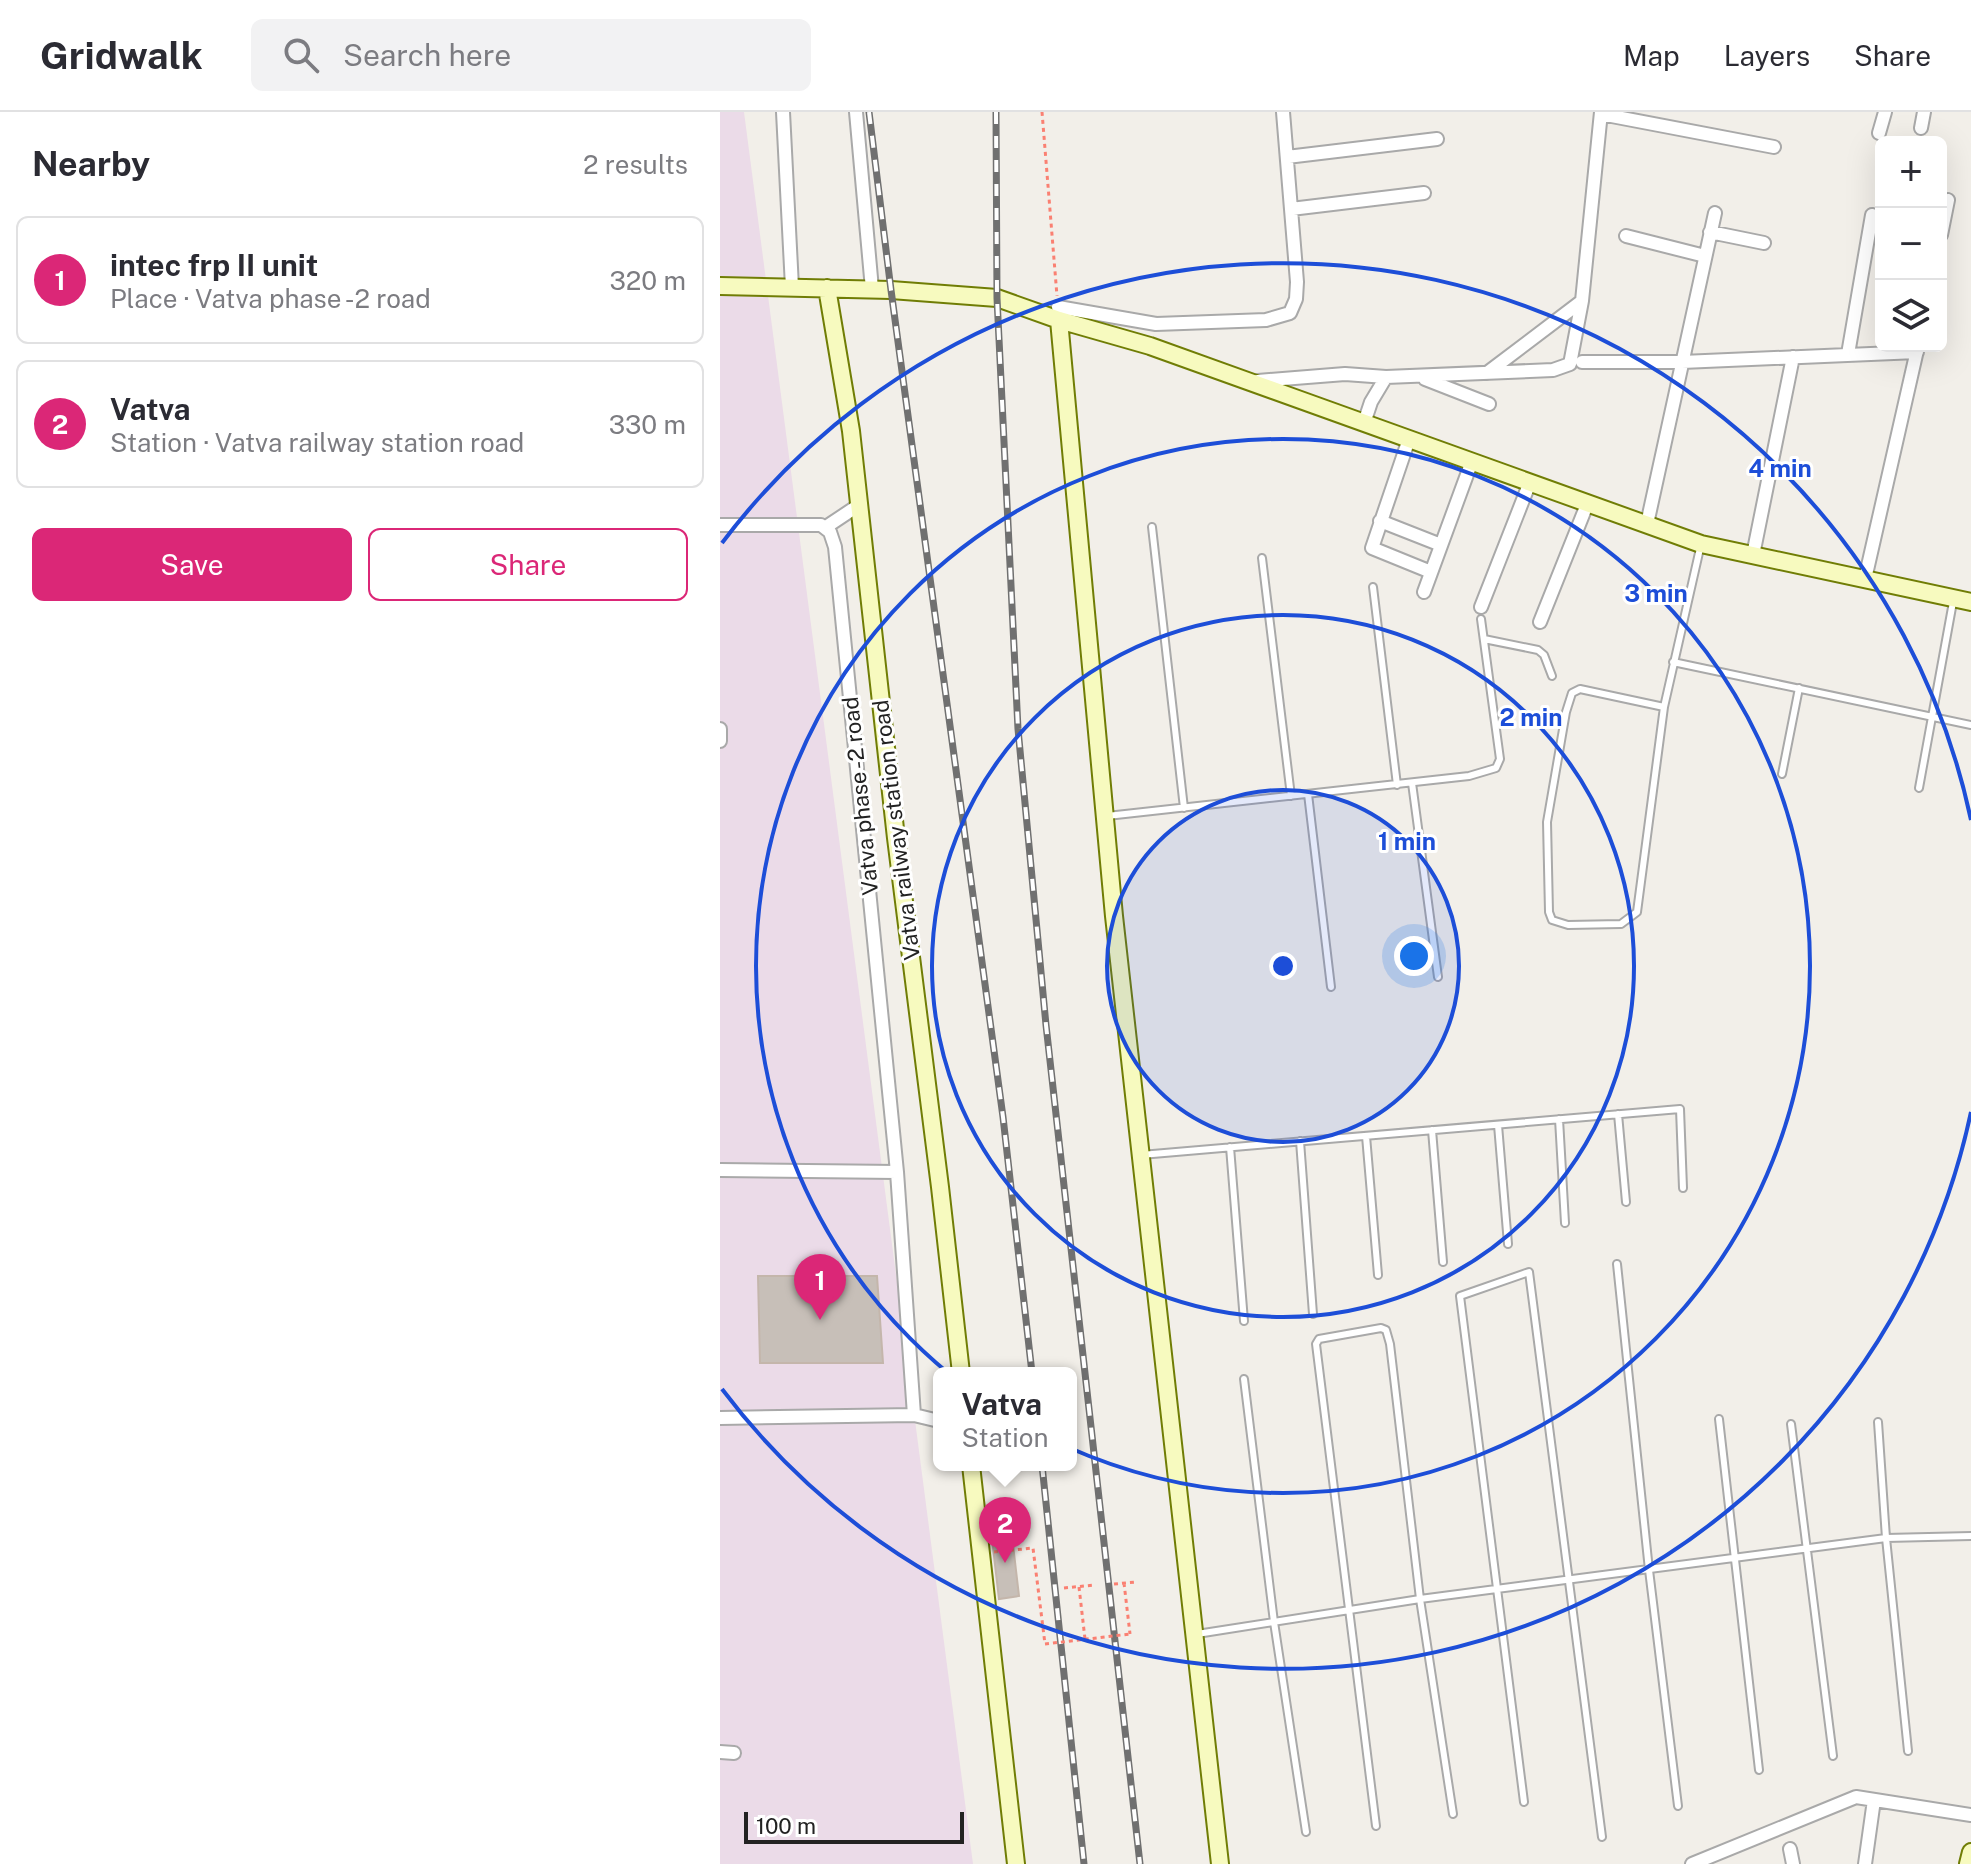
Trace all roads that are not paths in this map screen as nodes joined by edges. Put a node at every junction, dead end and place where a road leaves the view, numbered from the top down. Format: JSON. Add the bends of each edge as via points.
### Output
{"nodes":[{"id":1,"x":783,"y":112,"type":"edge"},
{"id":2,"x":856,"y":112,"type":"edge"},
{"id":3,"x":1283,"y":112,"type":"edge"},
{"id":4,"x":1885,"y":112,"type":"edge"},
{"id":5,"x":1924,"y":112,"type":"edge"},
{"id":6,"x":1601,"y":113,"type":"edge"},
{"id":7,"x":1921,"y":128,"type":"dead end"},
{"id":8,"x":1879,"y":133,"type":"dead end"},
{"id":9,"x":1437,"y":139,"type":"dead end"},
{"id":10,"x":1774,"y":147,"type":"dead end"},
{"id":11,"x":1287,"y":157,"type":"junction"},
{"id":12,"x":1424,"y":193,"type":"dead end"},
{"id":13,"x":1948,"y":200,"type":"dead end"},
{"id":14,"x":1946,"y":208,"type":"edge"},
{"id":15,"x":1291,"y":209,"type":"junction"},
{"id":16,"x":1715,"y":213,"type":"dead end"},
{"id":17,"x":1872,"y":215,"type":"dead end"},
{"id":18,"x":1710,"y":232,"type":"junction"},
{"id":19,"x":1626,"y":236,"type":"dead end"},
{"id":20,"x":1764,"y":243,"type":"dead end"},
{"id":21,"x":1705,"y":256,"type":"junction"},
{"id":22,"x":720,"y":286,"type":"edge"},
{"id":23,"x":792,"y":287,"type":"junction"},
{"id":24,"x":827,"y":288,"type":"junction"},
{"id":25,"x":872,"y":289,"type":"junction"},
{"id":26,"x":1582,"y":301,"type":"junction"},
{"id":27,"x":1058,"y":314,"type":"junction"},
{"id":28,"x":1876,"y":352,"type":"edge"},
{"id":29,"x":1916,"y":352,"type":"edge"},
{"id":30,"x":1848,"y":354,"type":"junction"},
{"id":31,"x":1793,"y":357,"type":"junction"},
{"id":32,"x":1582,"y":362,"type":"dead end"},
{"id":33,"x":1682,"y":362,"type":"junction"},
{"id":34,"x":1487,"y":373,"type":"junction"},
{"id":35,"x":1418,"y":376,"type":"junction"},
{"id":36,"x":1386,"y":377,"type":"junction"},
{"id":37,"x":1250,"y":382,"type":"junction"},
{"id":38,"x":1489,"y":404,"type":"dead end"},
{"id":39,"x":1364,"y":423,"type":"junction"},
{"id":40,"x":1409,"y":439,"type":"junction"},
{"id":41,"x":1472,"y":461,"type":"junction"},
{"id":42,"x":1530,"y":482,"type":"junction"},
{"id":43,"x":1588,"y":502,"type":"junction"},
{"id":44,"x":859,"y":505,"type":"junction"},
{"id":45,"x":1380,"y":521,"type":"junction"},
{"id":46,"x":1647,"y":524,"type":"junction"},
{"id":47,"x":720,"y":525,"type":"edge"},
{"id":48,"x":826,"y":527,"type":"junction"},
{"id":49,"x":1152,"y":527,"type":"dead end"},
{"id":50,"x":1701,"y":544,"type":"junction"},
{"id":51,"x":1441,"y":545,"type":"junction"},
{"id":52,"x":1753,"y":555,"type":"junction"},
{"id":53,"x":1262,"y":558,"type":"dead end"},
{"id":54,"x":1431,"y":572,"type":"junction"},
{"id":55,"x":1865,"y":579,"type":"junction"},
{"id":56,"x":1373,"y":587,"type":"dead end"},
{"id":57,"x":1424,"y":592,"type":"dead end"},
{"id":58,"x":1962,"y":600,"type":"edge"},
{"id":59,"x":1481,"y":613,"type":"joint"},
{"id":60,"x":1540,"y":622,"type":"dead end"},
{"id":61,"x":1484,"y":639,"type":"junction"},
{"id":62,"x":1673,"y":662,"type":"junction"},
{"id":63,"x":1552,"y":676,"type":"dead end"},
{"id":64,"x":1799,"y":688,"type":"junction"},
{"id":65,"x":1664,"y":707,"type":"junction"},
{"id":66,"x":1933,"y":716,"type":"junction"},
{"id":67,"x":1971,"y":725,"type":"edge"},
{"id":68,"x":720,"y":729,"type":"edge"},
{"id":69,"x":720,"y":741,"type":"edge"},
{"id":70,"x":1782,"y":774,"type":"dead end"},
{"id":71,"x":1412,"y":783,"type":"junction"},
{"id":72,"x":1397,"y":785,"type":"junction"},
{"id":73,"x":1919,"y":788,"type":"dead end"},
{"id":74,"x":1308,"y":794,"type":"junction"},
{"id":75,"x":1291,"y":796,"type":"junction"},
{"id":76,"x":1184,"y":808,"type":"junction"},
{"id":77,"x":1105,"y":816,"type":"junction"},
{"id":78,"x":1438,"y":977,"type":"dead end"},
{"id":79,"x":1331,"y":987,"type":"dead end"},
{"id":80,"x":1618,"y":1114,"type":"junction"},
{"id":81,"x":1559,"y":1119,"type":"junction"},
{"id":82,"x":1498,"y":1125,"type":"junction"},
{"id":83,"x":1432,"y":1130,"type":"junction"},
{"id":84,"x":1366,"y":1136,"type":"junction"},
{"id":85,"x":1300,"y":1141,"type":"junction"},
{"id":86,"x":1230,"y":1147,"type":"junction"},
{"id":87,"x":1141,"y":1155,"type":"junction"},
{"id":88,"x":720,"y":1170,"type":"edge"},
{"id":89,"x":897,"y":1172,"type":"junction"},
{"id":90,"x":1683,"y":1188,"type":"dead end"},
{"id":91,"x":1626,"y":1202,"type":"dead end"},
{"id":92,"x":1565,"y":1223,"type":"dead end"},
{"id":93,"x":1508,"y":1244,"type":"dead end"},
{"id":94,"x":1443,"y":1262,"type":"dead end"},
{"id":95,"x":1617,"y":1264,"type":"dead end"},
{"id":96,"x":1378,"y":1275,"type":"dead end"},
{"id":97,"x":1313,"y":1314,"type":"dead end"},
{"id":98,"x":1244,"y":1321,"type":"dead end"},
{"id":99,"x":960,"y":1367,"type":"edge"},
{"id":100,"x":1244,"y":1379,"type":"dead end"},
{"id":101,"x":914,"y":1415,"type":"junction"},
{"id":102,"x":720,"y":1418,"type":"edge"},
{"id":103,"x":1719,"y":1419,"type":"dead end"},
{"id":104,"x":933,"y":1420,"type":"edge"},
{"id":105,"x":1878,"y":1422,"type":"dead end"},
{"id":106,"x":1791,"y":1424,"type":"dead end"},
{"id":107,"x":972,"y":1471,"type":"edge"},
{"id":108,"x":1971,"y":1536,"type":"edge"},
{"id":109,"x":1886,"y":1538,"type":"junction"},
{"id":110,"x":1807,"y":1549,"type":"junction"},
{"id":111,"x":1733,"y":1558,"type":"junction"},
{"id":112,"x":1649,"y":1570,"type":"junction"},
{"id":113,"x":1569,"y":1582,"type":"junction"},
{"id":114,"x":1496,"y":1591,"type":"junction"},
{"id":115,"x":1420,"y":1599,"type":"junction"},
{"id":116,"x":1350,"y":1610,"type":"junction"},
{"id":117,"x":1274,"y":1622,"type":"junction"},
{"id":118,"x":1194,"y":1634,"type":"junction"},
{"id":119,"x":1908,"y":1751,"type":"dead end"},
{"id":120,"x":1833,"y":1756,"type":"dead end"},
{"id":121,"x":1759,"y":1770,"type":"dead end"},
{"id":122,"x":1874,"y":1800,"type":"junction"},
{"id":123,"x":1524,"y":1802,"type":"dead end"},
{"id":124,"x":1678,"y":1806,"type":"dead end"},
{"id":125,"x":1453,"y":1814,"type":"dead end"},
{"id":126,"x":1971,"y":1815,"type":"edge"},
{"id":127,"x":1376,"y":1826,"type":"dead end"},
{"id":128,"x":1306,"y":1832,"type":"dead end"},
{"id":129,"x":1602,"y":1837,"type":"dead end"},
{"id":130,"x":1790,"y":1849,"type":"dead end"},
{"id":131,"x":1971,"y":1852,"type":"edge"},
{"id":132,"x":1016,"y":1864,"type":"edge"},
{"id":133,"x":1220,"y":1864,"type":"edge"},
{"id":134,"x":1692,"y":1864,"type":"edge"},
{"id":135,"x":1793,"y":1864,"type":"edge"},
{"id":136,"x":1865,"y":1864,"type":"edge"},
{"id":137,"x":1968,"y":1864,"type":"edge"}],
"edges":[{"from":1,"to":23,"type":"street"},
{"from":2,"to":25,"type":"street"},
{"from":3,"to":11,"type":"street"},
{"from":4,"to":8,"type":"street"},
{"from":5,"to":7,"type":"street"},
{"from":6,"to":10,"type":"street"},
{"from":6,"to":26,"type":"street"},
{"from":9,"to":11,"type":"street"},
{"from":11,"to":15,"type":"street"},
{"from":12,"to":15,"type":"street"},
{"from":13,"to":14,"type":"street"},
{"from":15,"to":27,"type":"street","via":[[1297,282],[1293,307],[1285,316],[1156,324]]},
{"from":16,"to":18,"type":"street"},
{"from":17,"to":30,"type":"street"},
{"from":18,"to":20,"type":"street"},
{"from":18,"to":21,"type":"street"},
{"from":19,"to":21,"type":"street"},
{"from":21,"to":33,"type":"street"},
{"from":22,"to":23,"type":"street"},
{"from":23,"to":24,"type":"street"},
{"from":24,"to":25,"type":"street"},
{"from":24,"to":44,"type":"street","name":"Vatva railway station road"},
{"from":25,"to":27,"type":"street","via":[[997,298]]},
{"from":26,"to":34,"type":"street"},
{"from":26,"to":34,"type":"street","via":[[1570,364],[1553,370]]},
{"from":27,"to":37,"type":"street"},
{"from":27,"to":77,"type":"street"},
{"from":28,"to":30,"type":"street"},
{"from":29,"to":55,"type":"street"},
{"from":30,"to":31,"type":"street"},
{"from":31,"to":33,"type":"street"},
{"from":31,"to":52,"type":"street"},
{"from":32,"to":33,"type":"street"},
{"from":33,"to":46,"type":"street"},
{"from":34,"to":35,"type":"street"},
{"from":35,"to":36,"type":"street"},
{"from":35,"to":38,"type":"street"},
{"from":36,"to":37,"type":"street","via":[[1345,374]]},
{"from":36,"to":39,"type":"street"},
{"from":37,"to":39,"type":"street"},
{"from":39,"to":40,"type":"street"},
{"from":40,"to":41,"type":"street"},
{"from":40,"to":45,"type":"street"},
{"from":41,"to":42,"type":"street"},
{"from":41,"to":51,"type":"street"},
{"from":42,"to":43,"type":"street"},
{"from":42,"to":59,"type":"street"},
{"from":43,"to":46,"type":"street"},
{"from":43,"to":60,"type":"street"},
{"from":44,"to":48,"type":"street"},
{"from":44,"to":99,"type":"street","name":"Vatva railway station road"},
{"from":45,"to":51,"type":"street"},
{"from":45,"to":54,"type":"street","via":[[1372,548]]},
{"from":46,"to":50,"type":"street"},
{"from":47,"to":48,"type":"street"},
{"from":48,"to":89,"type":"street","name":"Vatva phase -2 road","via":[[835,547]]},
{"from":49,"to":76,"type":"lane"},
{"from":50,"to":52,"type":"street"},
{"from":50,"to":62,"type":"lane"},
{"from":51,"to":54,"type":"street"},
{"from":52,"to":55,"type":"street"},
{"from":53,"to":75,"type":"lane"},
{"from":54,"to":57,"type":"street"},
{"from":55,"to":58,"type":"street"},
{"from":56,"to":72,"type":"lane"},
{"from":58,"to":66,"type":"lane"},
{"from":59,"to":61,"type":"lane"},
{"from":61,"to":63,"type":"lane","via":[[1538,650]]},
{"from":61,"to":71,"type":"lane","via":[[1499,764],[1469,776]]},
{"from":62,"to":64,"type":"lane"},
{"from":62,"to":65,"type":"lane"},
{"from":64,"to":66,"type":"lane"},
{"from":64,"to":70,"type":"lane"},
{"from":65,"to":65,"type":"lane","via":[[1637,912],[1621,924],[1568,925],[1552,920],[1547,822],[1572,693],[1580,689]]},
{"from":66,"to":67,"type":"lane"},
{"from":66,"to":73,"type":"lane"},
{"from":68,"to":69,"type":"street"},
{"from":71,"to":72,"type":"lane"},
{"from":71,"to":78,"type":"lane"},
{"from":72,"to":74,"type":"lane"},
{"from":74,"to":75,"type":"lane"},
{"from":74,"to":79,"type":"lane"},
{"from":75,"to":76,"type":"lane"},
{"from":76,"to":77,"type":"lane"},
{"from":77,"to":87,"type":"street"},
{"from":80,"to":81,"type":"lane"},
{"from":80,"to":90,"type":"lane","via":[[1680,1109]]},
{"from":80,"to":91,"type":"lane"},
{"from":81,"to":82,"type":"lane"},
{"from":81,"to":92,"type":"lane"},
{"from":82,"to":83,"type":"lane"},
{"from":82,"to":93,"type":"lane"},
{"from":83,"to":84,"type":"lane"},
{"from":83,"to":94,"type":"lane"},
{"from":84,"to":85,"type":"lane"},
{"from":84,"to":96,"type":"lane"},
{"from":85,"to":86,"type":"lane"},
{"from":85,"to":97,"type":"lane"},
{"from":86,"to":87,"type":"lane"},
{"from":86,"to":98,"type":"lane"},
{"from":87,"to":118,"type":"street"},
{"from":88,"to":89,"type":"street"},
{"from":89,"to":101,"type":"street","name":"Vatva phase -2 road"},
{"from":95,"to":112,"type":"lane"},
{"from":100,"to":117,"type":"lane"},
{"from":101,"to":102,"type":"street"},
{"from":101,"to":104,"type":"street"},
{"from":103,"to":111,"type":"lane"},
{"from":105,"to":109,"type":"lane"},
{"from":106,"to":110,"type":"lane"},
{"from":107,"to":132,"type":"street"},
{"from":108,"to":109,"type":"lane"},
{"from":109,"to":110,"type":"lane"},
{"from":109,"to":119,"type":"lane"},
{"from":110,"to":111,"type":"lane"},
{"from":110,"to":120,"type":"lane"},
{"from":111,"to":112,"type":"lane"},
{"from":111,"to":121,"type":"lane"},
{"from":112,"to":113,"type":"lane"},
{"from":112,"to":124,"type":"lane"},
{"from":113,"to":114,"type":"lane"},
{"from":113,"to":114,"type":"lane","via":[[1529,1272],[1460,1296]]},
{"from":113,"to":129,"type":"lane"},
{"from":114,"to":115,"type":"lane"},
{"from":114,"to":123,"type":"lane"},
{"from":115,"to":116,"type":"lane"},
{"from":115,"to":116,"type":"lane","via":[[1390,1344],[1381,1328],[1319,1339],[1316,1344]]},
{"from":115,"to":125,"type":"lane"},
{"from":116,"to":117,"type":"lane"},
{"from":116,"to":127,"type":"lane"},
{"from":117,"to":118,"type":"lane"},
{"from":117,"to":128,"type":"lane"},
{"from":118,"to":133,"type":"street"},
{"from":122,"to":126,"type":"street"},
{"from":122,"to":134,"type":"street","via":[[1856,1797]]},
{"from":122,"to":136,"type":"street"},
{"from":130,"to":135,"type":"street"},
{"from":131,"to":137,"type":"street"}]}
